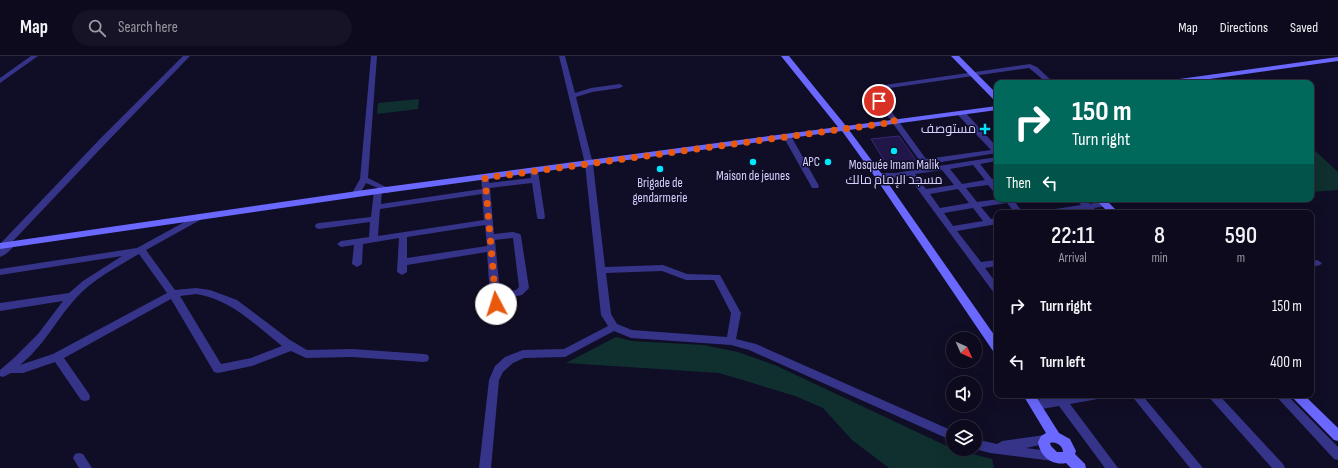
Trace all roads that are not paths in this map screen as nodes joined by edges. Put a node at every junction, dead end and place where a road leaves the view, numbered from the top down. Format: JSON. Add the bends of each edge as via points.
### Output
{"nodes":[{"id":1,"x":35,"y":56,"type":"edge"},
{"id":2,"x":187,"y":56,"type":"edge"},
{"id":3,"x":374,"y":56,"type":"edge"},
{"id":4,"x":562,"y":56,"type":"edge"},
{"id":5,"x":785,"y":56,"type":"edge"},
{"id":6,"x":955,"y":56,"type":"edge"},
{"id":7,"x":1338,"y":58,"type":"edge"},
{"id":8,"x":972,"y":73,"type":"junction"},
{"id":9,"x":1048,"y":80,"type":"edge"},
{"id":10,"x":1186,"y":80,"type":"edge"},
{"id":11,"x":0,"y":81,"type":"edge"},
{"id":12,"x":620,"y":86,"type":"dead end"},
{"id":13,"x":994,"y":95,"type":"edge"},
{"id":14,"x":572,"y":96,"type":"junction"},
{"id":15,"x":994,"y":108,"type":"edge"},
{"id":16,"x":962,"y":113,"type":"junction"},
{"id":17,"x":895,"y":122,"type":"junction"},
{"id":18,"x":844,"y":129,"type":"junction"},
{"id":19,"x":787,"y":136,"type":"junction"},
{"id":20,"x":994,"y":148,"type":"edge"},
{"id":21,"x":994,"y":151,"type":"edge"},
{"id":22,"x":994,"y":159,"type":"edge"},
{"id":23,"x":924,"y":162,"type":"junction"},
{"id":24,"x":974,"y":162,"type":"junction"},
{"id":25,"x":589,"y":164,"type":"junction"},
{"id":26,"x":944,"y":167,"type":"junction"},
{"id":27,"x":930,"y":170,"type":"junction"},
{"id":28,"x":910,"y":173,"type":"junction"},
{"id":29,"x":535,"y":175,"type":"junction"},
{"id":30,"x":878,"y":175,"type":"junction"},
{"id":31,"x":364,"y":179,"type":"junction"},
{"id":32,"x":994,"y":182,"type":"edge"},
{"id":33,"x":486,"y":185,"type":"junction"},
{"id":34,"x":815,"y":186,"type":"dead end"},
{"id":35,"x":959,"y":187,"type":"junction"},
{"id":36,"x":389,"y":190,"type":"junction"},
{"id":37,"x":378,"y":192,"type":"junction"},
{"id":38,"x":924,"y":192,"type":"junction"},
{"id":39,"x":355,"y":195,"type":"junction"},
{"id":40,"x":995,"y":202,"type":"edge"},
{"id":41,"x":1011,"y":202,"type":"edge"},
{"id":42,"x":1083,"y":202,"type":"edge"},
{"id":43,"x":1099,"y":202,"type":"edge"},
{"id":44,"x":1103,"y":202,"type":"edge"},
{"id":45,"x":974,"y":205,"type":"junction"},
{"id":46,"x":1088,"y":206,"type":"junction"},
{"id":47,"x":376,"y":207,"type":"junction"},
{"id":48,"x":1017,"y":210,"type":"edge"},
{"id":49,"x":1066,"y":210,"type":"edge"},
{"id":50,"x":1091,"y":210,"type":"edge"},
{"id":51,"x":1111,"y":210,"type":"edge"},
{"id":52,"x":938,"y":211,"type":"junction"},
{"id":53,"x":199,"y":217,"type":"junction"},
{"id":54,"x":540,"y":217,"type":"dead end"},
{"id":55,"x":375,"y":219,"type":"junction"},
{"id":56,"x":489,"y":222,"type":"junction"},
{"id":57,"x":993,"y":222,"type":"edge"},
{"id":58,"x":319,"y":226,"type":"dead end"},
{"id":59,"x":951,"y":229,"type":"junction"},
{"id":60,"x":404,"y":235,"type":"junction"},
{"id":61,"x":490,"y":237,"type":"junction"},
{"id":62,"x":373,"y":239,"type":"junction"},
{"id":63,"x":359,"y":242,"type":"junction"},
{"id":64,"x":341,"y":244,"type":"dead end"},
{"id":65,"x":5,"y":245,"type":"edge"},
{"id":66,"x":491,"y":248,"type":"junction"},
{"id":67,"x":141,"y":250,"type":"junction"},
{"id":68,"x":0,"y":254,"type":"edge"},
{"id":69,"x":403,"y":262,"type":"junction"},
{"id":70,"x":357,"y":264,"type":"dead end"},
{"id":71,"x":994,"y":264,"type":"edge"},
{"id":72,"x":979,"y":266,"type":"junction"},
{"id":73,"x":600,"y":270,"type":"junction"},
{"id":74,"x":0,"y":272,"type":"edge"},
{"id":75,"x":402,"y":272,"type":"dead end"},
{"id":76,"x":994,"y":287,"type":"edge"},
{"id":77,"x":172,"y":294,"type":"junction"},
{"id":78,"x":72,"y":296,"type":"junction"},
{"id":79,"x":0,"y":307,"type":"edge"},
{"id":80,"x":614,"y":327,"type":"junction"},
{"id":81,"x":731,"y":341,"type":"junction"},
{"id":82,"x":994,"y":344,"type":"edge"},
{"id":83,"x":292,"y":346,"type":"junction"},
{"id":84,"x":56,"y":357,"type":"junction"},
{"id":85,"x":424,"y":358,"type":"dead end"},
{"id":86,"x":1,"y":373,"type":"edge"},
{"id":87,"x":85,"y":397,"type":"dead end"},
{"id":88,"x":1070,"y":398,"type":"edge"},
{"id":89,"x":1138,"y":398,"type":"edge"},
{"id":90,"x":1215,"y":398,"type":"edge"},
{"id":91,"x":1283,"y":398,"type":"edge"},
{"id":92,"x":1299,"y":398,"type":"edge"},
{"id":93,"x":1033,"y":400,"type":"edge"},
{"id":94,"x":1061,"y":400,"type":"junction"},
{"id":95,"x":946,"y":433,"type":"edge"},
{"id":96,"x":1338,"y":436,"type":"edge"},
{"id":97,"x":1050,"y":439,"type":"junction"},
{"id":98,"x":982,"y":446,"type":"edge"},
{"id":99,"x":990,"y":448,"type":"junction"},
{"id":100,"x":1338,"y":455,"type":"edge"},
{"id":101,"x":1053,"y":456,"type":"junction"},
{"id":102,"x":1068,"y":456,"type":"junction"},
{"id":103,"x":79,"y":458,"type":"dead end"},
{"id":104,"x":1193,"y":467,"type":"edge"},
{"id":105,"x":86,"y":468,"type":"edge"},
{"id":106,"x":485,"y":468,"type":"edge"},
{"id":107,"x":1080,"y":468,"type":"edge"},
{"id":108,"x":1112,"y":468,"type":"edge"},
{"id":109,"x":1279,"y":468,"type":"edge"}],
"edges":[{"from":1,"to":11,"type":"street"},
{"from":2,"to":65,"type":"street"},
{"from":3,"to":31,"type":"street"},
{"from":4,"to":14,"type":"street"},
{"from":5,"to":18,"type":"main road"},
{"from":6,"to":8,"type":"main road"},
{"from":7,"to":10,"type":"main road"},
{"from":8,"to":9,"type":"street","via":[[1030,66]]},
{"from":8,"to":13,"type":"main road"},
{"from":8,"to":17,"type":"street","via":[[871,89]]},
{"from":12,"to":14,"type":"street"},
{"from":14,"to":25,"type":"street"},
{"from":15,"to":16,"type":"main road"},
{"from":16,"to":17,"type":"main road"},
{"from":16,"to":20,"type":"street"},
{"from":17,"to":18,"type":"main road"},
{"from":17,"to":23,"type":"street"},
{"from":18,"to":19,"type":"main road"},
{"from":18,"to":30,"type":"main road"},
{"from":19,"to":25,"type":"main road"},
{"from":19,"to":34,"type":"street"},
{"from":21,"to":23,"type":"street"},
{"from":22,"to":24,"type":"street"},
{"from":23,"to":27,"type":"street"},
{"from":24,"to":26,"type":"street"},
{"from":24,"to":32,"type":"street"},
{"from":25,"to":29,"type":"main road"},
{"from":25,"to":73,"type":"street"},
{"from":26,"to":27,"type":"street"},
{"from":26,"to":35,"type":"street"},
{"from":27,"to":28,"type":"street"},
{"from":28,"to":30,"type":"street"},
{"from":28,"to":38,"type":"street"},
{"from":29,"to":33,"type":"main road"},
{"from":29,"to":54,"type":"street"},
{"from":30,"to":82,"type":"main road"},
{"from":31,"to":36,"type":"street"},
{"from":31,"to":39,"type":"street"},
{"from":32,"to":35,"type":"street"},
{"from":33,"to":36,"type":"main road"},
{"from":33,"to":47,"type":"street"},
{"from":33,"to":56,"type":"street"},
{"from":35,"to":38,"type":"street"},
{"from":35,"to":45,"type":"street"},
{"from":36,"to":37,"type":"main road"},
{"from":37,"to":39,"type":"main road"},
{"from":37,"to":47,"type":"street"},
{"from":38,"to":52,"type":"street"},
{"from":39,"to":53,"type":"main road"},
{"from":40,"to":45,"type":"street"},
{"from":41,"to":48,"type":"street"},
{"from":42,"to":46,"type":"street"},
{"from":43,"to":46,"type":"street"},
{"from":44,"to":51,"type":"main road"},
{"from":45,"to":52,"type":"street"},
{"from":45,"to":57,"type":"street"},
{"from":46,"to":49,"type":"street"},
{"from":46,"to":50,"type":"street"},
{"from":47,"to":55,"type":"street"},
{"from":52,"to":59,"type":"street"},
{"from":53,"to":65,"type":"main road"},
{"from":53,"to":67,"type":"street"},
{"from":55,"to":58,"type":"street"},
{"from":55,"to":62,"type":"street"},
{"from":56,"to":60,"type":"street"},
{"from":56,"to":61,"type":"street"},
{"from":57,"to":59,"type":"street"},
{"from":59,"to":72,"type":"street"},
{"from":60,"to":62,"type":"street"},
{"from":60,"to":69,"type":"street"},
{"from":61,"to":66,"type":"street"},
{"from":61,"to":66,"type":"street","via":[[517,231],[523,290],[519,294],[496,300]]},
{"from":62,"to":63,"type":"street"},
{"from":63,"to":64,"type":"street"},
{"from":63,"to":70,"type":"street"},
{"from":65,"to":68,"type":"street"},
{"from":66,"to":69,"type":"street"},
{"from":67,"to":74,"type":"street"},
{"from":67,"to":77,"type":"street"},
{"from":67,"to":78,"type":"street","via":[[86,283]]},
{"from":69,"to":75,"type":"street"},
{"from":71,"to":72,"type":"street"},
{"from":72,"to":76,"type":"street"},
{"from":73,"to":80,"type":"street","via":[[606,315]]},
{"from":73,"to":81,"type":"street","via":[[663,268],[686,277],[717,277],[736,313]]},
{"from":77,"to":83,"type":"street","via":[[196,291],[210,293],[234,303]]},
{"from":77,"to":83,"type":"street","via":[[218,369],[252,362]]},
{"from":77,"to":84,"type":"street"},
{"from":78,"to":79,"type":"street"},
{"from":78,"to":86,"type":"street","via":[[42,337],[19,360]]},
{"from":80,"to":81,"type":"street","via":[[631,334]]},
{"from":80,"to":106,"type":"street","via":[[565,353],[523,354],[499,368],[494,380]]},
{"from":81,"to":95,"type":"street","via":[[760,350]]},
{"from":83,"to":85,"type":"street","via":[[306,354],[352,353]]},
{"from":84,"to":86,"type":"street","via":[[23,369],[10,369]]},
{"from":84,"to":87,"type":"street"},
{"from":88,"to":94,"type":"street"},
{"from":89,"to":104,"type":"street"},
{"from":90,"to":109,"type":"street"},
{"from":91,"to":100,"type":"street"},
{"from":92,"to":96,"type":"main road"},
{"from":93,"to":94,"type":"street"},
{"from":93,"to":97,"type":"main road"},
{"from":94,"to":108,"type":"street"},
{"from":97,"to":99,"type":"street"},
{"from":97,"to":101,"type":"main road","via":[[1045,448]]},
{"from":97,"to":102,"type":"main road","via":[[1062,440],[1068,445]]},
{"from":98,"to":99,"type":"street"},
{"from":99,"to":101,"type":"street"},
{"from":101,"to":102,"type":"main road"},
{"from":102,"to":107,"type":"main road"},
{"from":103,"to":105,"type":"street"}]}
